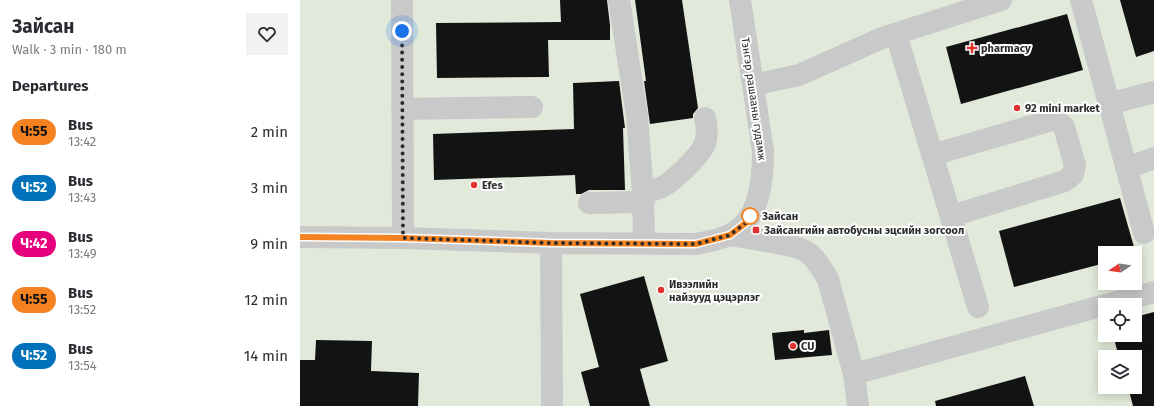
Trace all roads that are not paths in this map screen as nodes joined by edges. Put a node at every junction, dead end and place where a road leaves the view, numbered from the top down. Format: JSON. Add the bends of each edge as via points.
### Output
{"nodes":[{"id":1,"x":402,"y":0,"type":"edge"},
{"id":2,"x":619,"y":0,"type":"edge"},
{"id":3,"x":740,"y":0,"type":"edge"},
{"id":4,"x":1001,"y":0,"type":"edge"},
{"id":5,"x":1081,"y":0,"type":"edge"},
{"id":6,"x":896,"y":34,"type":"junction"},
{"id":7,"x":752,"y":85,"type":"junction"},
{"id":8,"x":1154,"y":92,"type":"edge"},
{"id":9,"x":1109,"y":104,"type":"junction"},
{"id":10,"x":532,"y":107,"type":"dead end"},
{"id":11,"x":402,"y":109,"type":"junction"},
{"id":12,"x":705,"y":118,"type":"dead end"},
{"id":13,"x":932,"y":155,"type":"junction"},
{"id":14,"x":1154,"y":158,"type":"edge"},
{"id":15,"x":1126,"y":168,"type":"junction"},
{"id":16,"x":644,"y":198,"type":"junction"},
{"id":17,"x":589,"y":203,"type":"dead end"},
{"id":18,"x":951,"y":216,"type":"junction"},
{"id":19,"x":1144,"y":233,"type":"dead end"},
{"id":20,"x":730,"y":235,"type":"junction"},
{"id":21,"x":300,"y":237,"type":"edge"},
{"id":22,"x":403,"y":238,"type":"junction"},
{"id":23,"x":551,"y":243,"type":"junction"},
{"id":24,"x":644,"y":243,"type":"junction"},
{"id":25,"x":1154,"y":292,"type":"edge"},
{"id":26,"x":1132,"y":298,"type":"edge"},
{"id":27,"x":1098,"y":307,"type":"edge"},
{"id":28,"x":978,"y":308,"type":"dead end"},
{"id":29,"x":854,"y":374,"type":"junction"},
{"id":30,"x":552,"y":406,"type":"edge"},
{"id":31,"x":858,"y":406,"type":"edge"}],
"edges":[{"from":1,"to":11,"type":"street"},
{"from":2,"to":16,"type":"street","via":[[637,116]]},
{"from":3,"to":7,"type":"street","name":"Тэнгэр рашааны гудамж"},
{"from":4,"to":6,"type":"street"},
{"from":5,"to":9,"type":"street"},
{"from":6,"to":7,"type":"street","via":[[800,75]]},
{"from":6,"to":13,"type":"street"},
{"from":7,"to":20,"type":"street","name":"Тэнгэр рашааны гудамж","via":[[764,151],[763,170],[756,206],[747,222]]},
{"from":8,"to":9,"type":"street"},
{"from":9,"to":15,"type":"street"},
{"from":10,"to":11,"type":"street"},
{"from":11,"to":22,"type":"street"},
{"from":12,"to":16,"type":"street","via":[[707,129],[704,145],[673,181]]},
{"from":13,"to":18,"type":"street"},
{"from":13,"to":18,"type":"street","via":[[1052,120],[1061,122],[1066,135],[1075,165],[1073,174],[1065,181]]},
{"from":14,"to":15,"type":"street"},
{"from":15,"to":19,"type":"street"},
{"from":16,"to":17,"type":"street"},
{"from":16,"to":24,"type":"street"},
{"from":18,"to":28,"type":"street"},
{"from":20,"to":24,"type":"street","name":"Тэнгэр рашааны гудамж","via":[[696,244]]},
{"from":20,"to":29,"type":"street","via":[[806,251],[820,266],[828,279]]},
{"from":21,"to":22,"type":"street","name":"Тэнгэр рашааны гудамж"},
{"from":22,"to":23,"type":"street","name":"Тэнгэр рашааны гудамж"},
{"from":23,"to":24,"type":"street","name":"Тэнгэр рашааны гудамж"},
{"from":23,"to":30,"type":"street"},
{"from":25,"to":26,"type":"street"},
{"from":27,"to":29,"type":"street"},
{"from":29,"to":31,"type":"street"}]}
